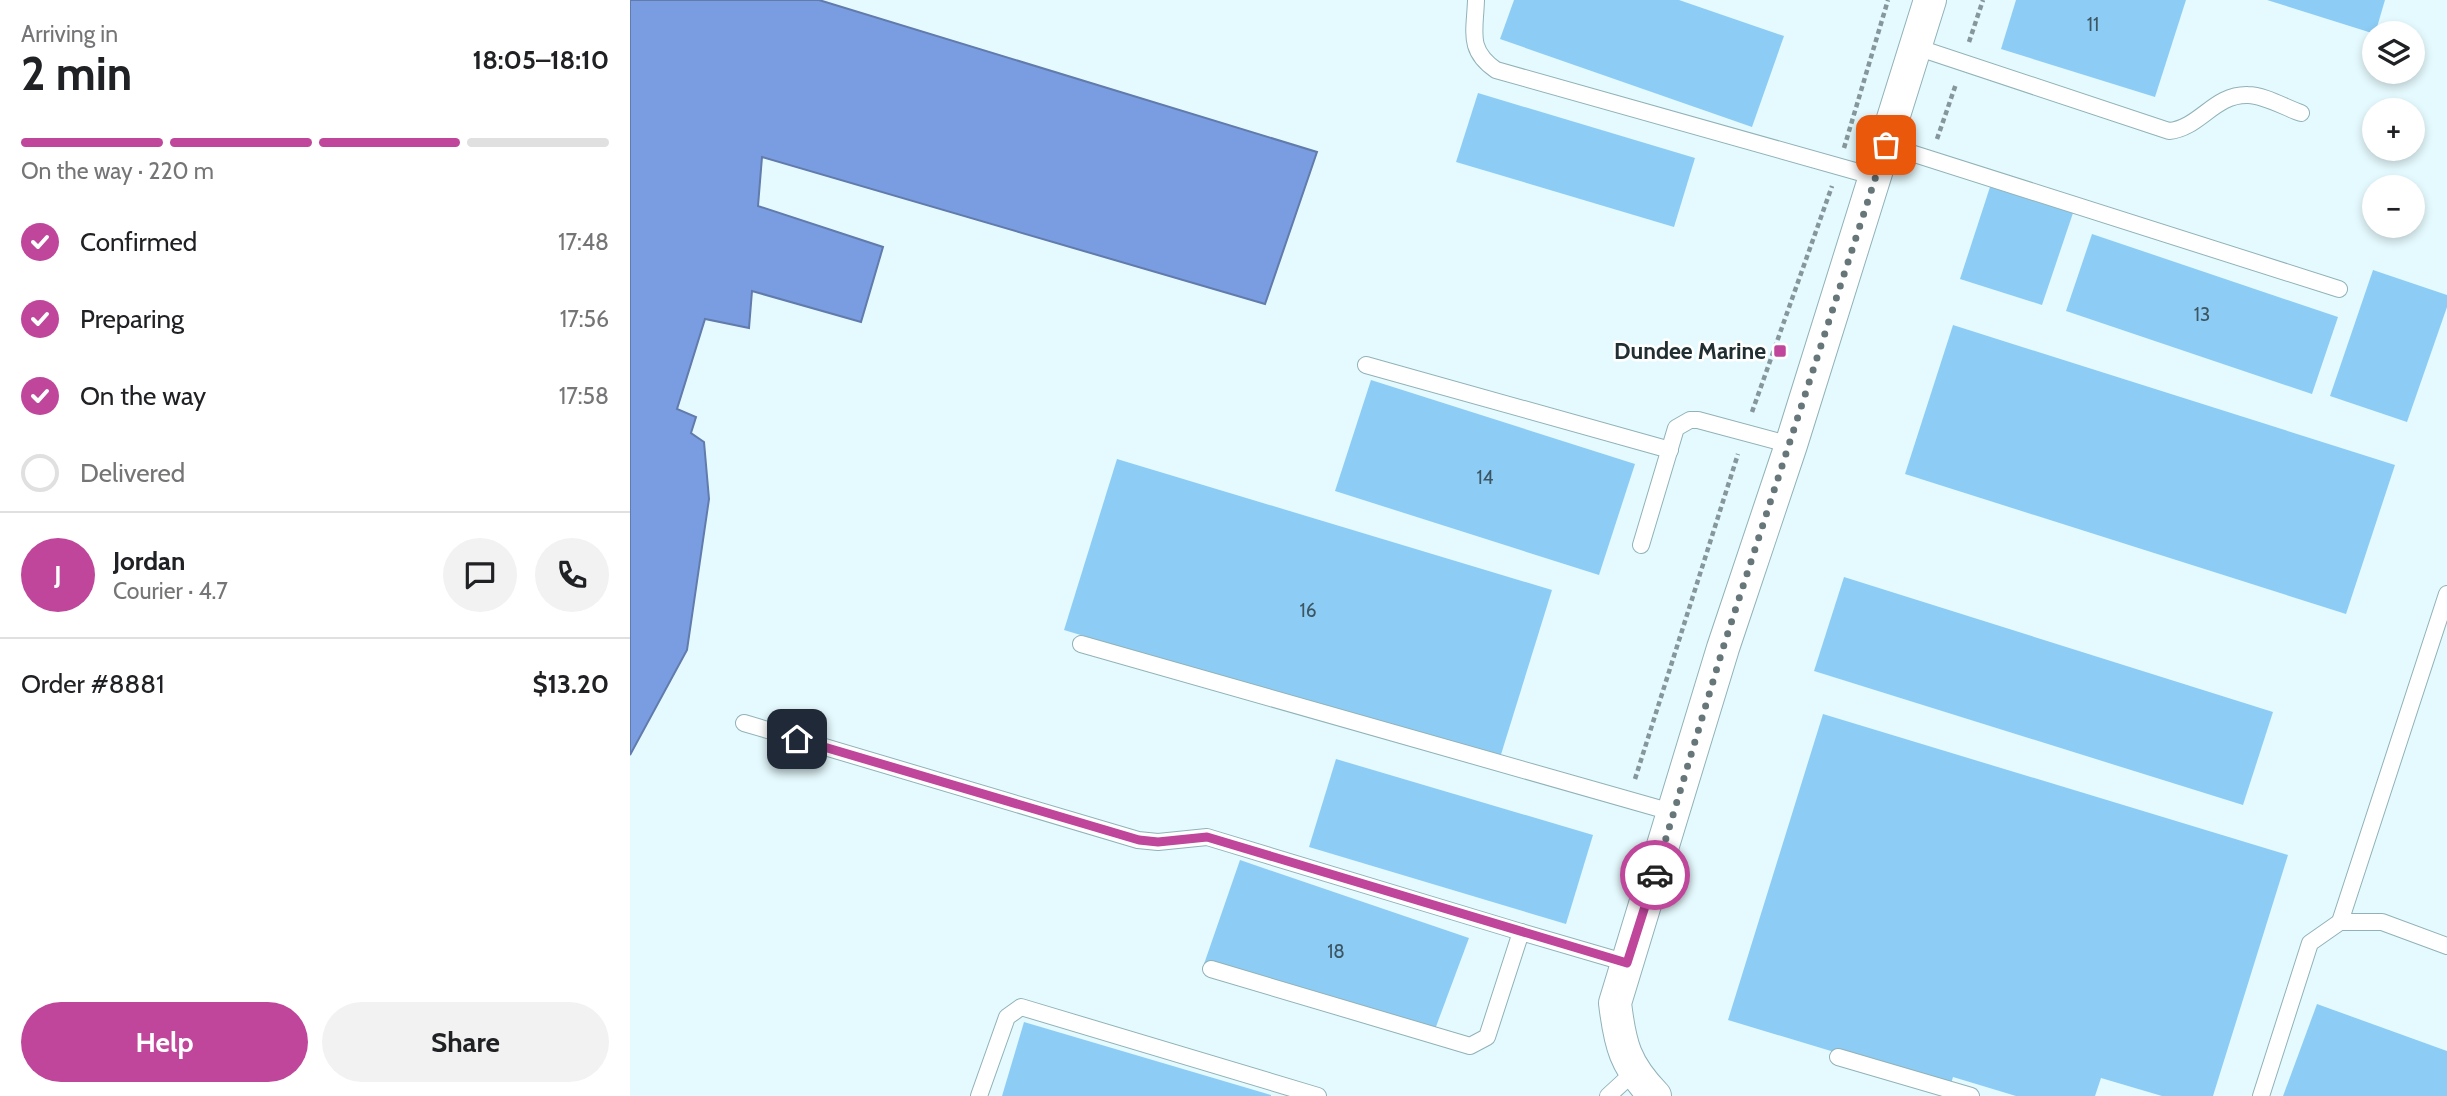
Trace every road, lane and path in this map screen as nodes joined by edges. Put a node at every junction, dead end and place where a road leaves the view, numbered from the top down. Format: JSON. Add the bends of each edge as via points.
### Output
{"nodes":[{"id":1,"x":1476,"y":0,"type":"edge"},
{"id":2,"x":1888,"y":0,"type":"edge"},
{"id":3,"x":1930,"y":0,"type":"edge"},
{"id":4,"x":1916,"y":47,"type":"junction"},
{"id":5,"x":2301,"y":113,"type":"dead end"},
{"id":6,"x":1886,"y":145,"type":"junction"},
{"id":7,"x":1839,"y":166,"type":"junction"},
{"id":8,"x":1876,"y":177,"type":"junction"},
{"id":9,"x":2339,"y":289,"type":"dead end"},
{"id":10,"x":1366,"y":365,"type":"dead end"},
{"id":11,"x":1745,"y":433,"type":"junction"},
{"id":12,"x":1791,"y":445,"type":"junction"},
{"id":13,"x":1670,"y":450,"type":"junction"},
{"id":14,"x":1641,"y":545,"type":"dead end"},
{"id":15,"x":2447,"y":593,"type":"edge"},
{"id":16,"x":1080,"y":644,"type":"dead end"},
{"id":17,"x":744,"y":723,"type":"dead end"},
{"id":18,"x":1628,"y":800,"type":"junction"},
{"id":19,"x":1675,"y":813,"type":"junction"},
{"id":20,"x":2340,"y":922,"type":"junction"},
{"id":21,"x":1521,"y":932,"type":"junction"},
{"id":22,"x":2447,"y":946,"type":"edge"},
{"id":23,"x":1627,"y":963,"type":"junction"},
{"id":24,"x":1211,"y":969,"type":"dead end"},
{"id":25,"x":1838,"y":1057,"type":"dead end"},
{"id":26,"x":1633,"y":1073,"type":"junction"},
{"id":27,"x":979,"y":1096,"type":"edge"},
{"id":28,"x":1318,"y":1096,"type":"edge"},
{"id":29,"x":1608,"y":1096,"type":"edge"},
{"id":30,"x":1656,"y":1096,"type":"edge"},
{"id":31,"x":1971,"y":1096,"type":"edge"},
{"id":32,"x":2261,"y":1096,"type":"edge"}],
"edges":[{"from":1,"to":7,"type":"lane","via":[[1475,50],[1496,70]]},
{"from":2,"to":7,"type":"path"},
{"from":3,"to":4,"type":"street"},
{"from":4,"to":5,"type":"lane","via":[[2169,131],[2185,130],[2220,100],[2249,95]]},
{"from":4,"to":6,"type":"street"},
{"from":6,"to":8,"type":"street"},
{"from":6,"to":9,"type":"lane"},
{"from":7,"to":8,"type":"lane"},
{"from":7,"to":11,"type":"path"},
{"from":8,"to":12,"type":"street"},
{"from":10,"to":13,"type":"lane"},
{"from":11,"to":12,"type":"lane"},
{"from":11,"to":13,"type":"lane","via":[[1690,419],[1676,429]]},
{"from":11,"to":18,"type":"path"},
{"from":12,"to":19,"type":"street","via":[[1723,648]]},
{"from":13,"to":14,"type":"lane"},
{"from":15,"to":20,"type":"lane"},
{"from":16,"to":18,"type":"lane"},
{"from":17,"to":21,"type":"lane","via":[[1139,840],[1207,837]]},
{"from":18,"to":19,"type":"lane"},
{"from":19,"to":23,"type":"street"},
{"from":20,"to":22,"type":"lane","via":[[2382,922]]},
{"from":20,"to":32,"type":"lane","via":[[2310,943]]},
{"from":21,"to":23,"type":"lane"},
{"from":21,"to":24,"type":"lane","via":[[1487,1037],[1470,1046]]},
{"from":23,"to":26,"type":"street","via":[[1615,1003],[1619,1041]]},
{"from":25,"to":31,"type":"lane"},
{"from":26,"to":29,"type":"lane"},
{"from":26,"to":30,"type":"street"},
{"from":27,"to":28,"type":"lane","via":[[1007,1017],[1021,1007]]}]}
